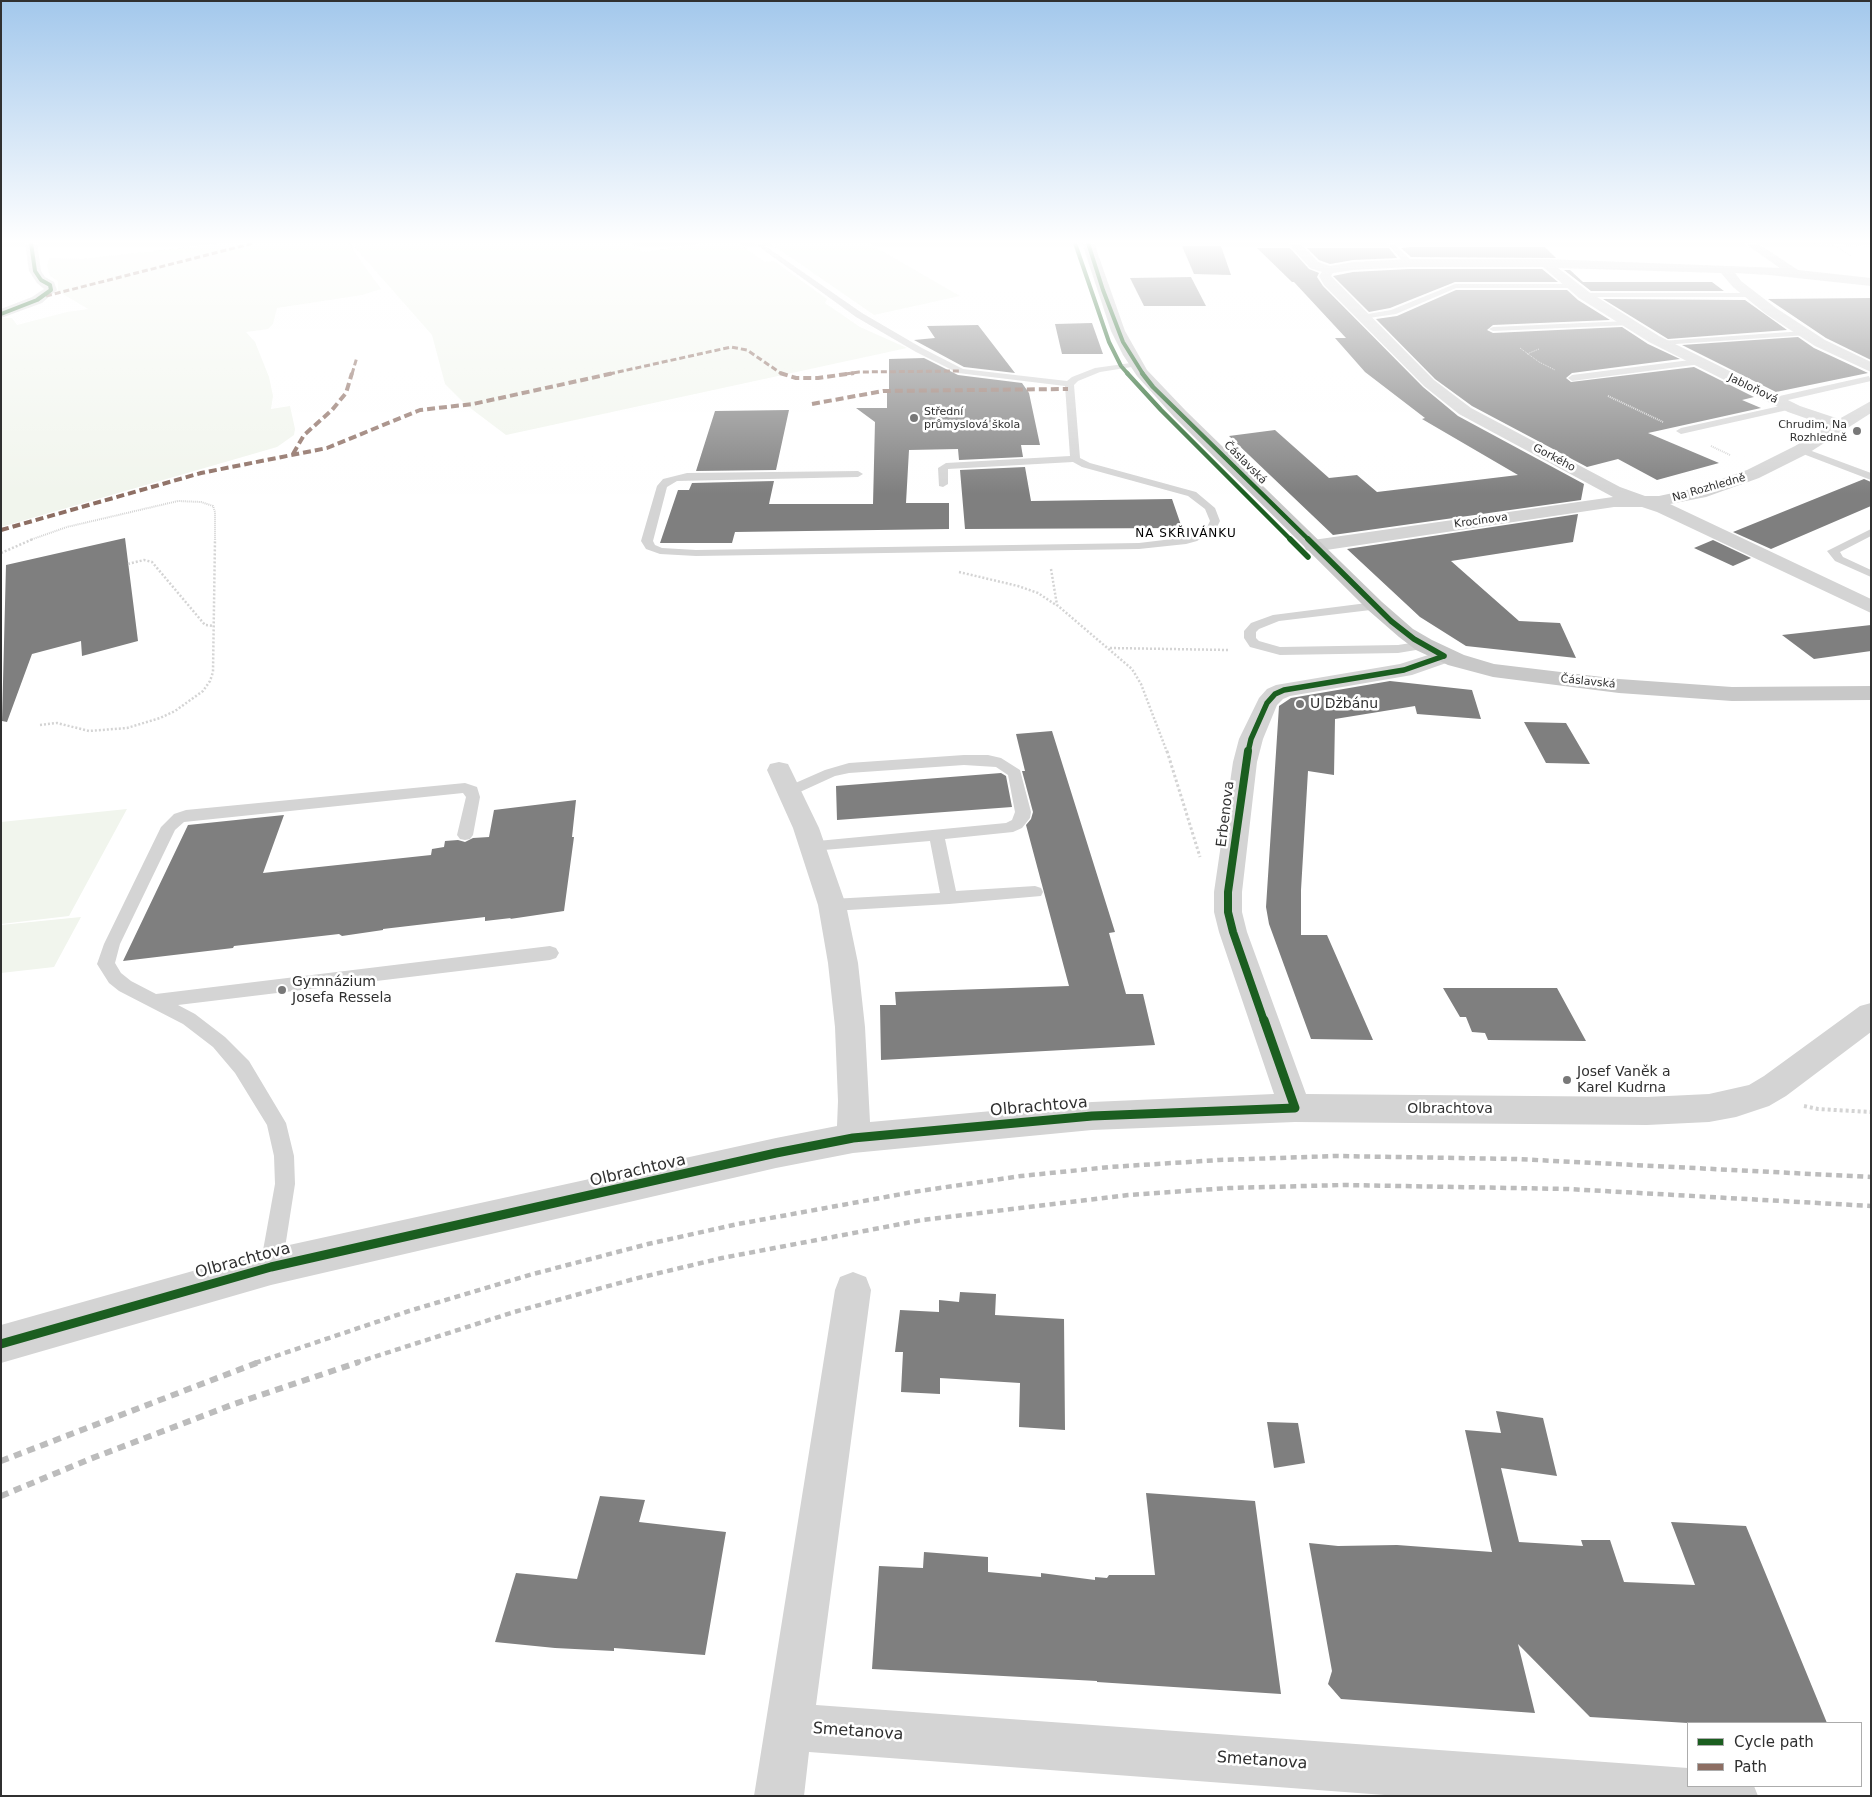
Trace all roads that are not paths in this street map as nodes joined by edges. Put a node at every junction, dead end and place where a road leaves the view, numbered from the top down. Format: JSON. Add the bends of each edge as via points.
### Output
{"nodes":[{"id":1,"x":879,"y":327,"type":"edge"},
{"id":2,"x":1117,"y":327,"type":"edge"},
{"id":3,"x":1372,"y":327,"type":"edge"},
{"id":4,"x":1541,"y":327,"type":"edge"},
{"id":5,"x":1634,"y":327,"type":"edge"},
{"id":6,"x":1795,"y":327,"type":"edge"},
{"id":7,"x":1493,"y":329,"type":"dead end"},
{"id":8,"x":1804,"y":333,"type":"junction"},
{"id":9,"x":1661,"y":343,"type":"junction"},
{"id":10,"x":1698,"y":362,"type":"junction"},
{"id":11,"x":1135,"y":364,"type":"junction"},
{"id":12,"x":1870,"y":373,"type":"edge"},
{"id":13,"x":1572,"y":378,"type":"dead end"},
{"id":14,"x":1069,"y":384,"type":"junction"},
{"id":15,"x":1782,"y":403,"type":"junction"},
{"id":16,"x":1871,"y":406,"type":"edge"},
{"id":17,"x":1839,"y":424,"type":"junction"},
{"id":18,"x":1681,"y":432,"type":"dead end"},
{"id":19,"x":1801,"y":450,"type":"junction"},
{"id":20,"x":1075,"y":459,"type":"junction"},
{"id":21,"x":858,"y":474,"type":"dead end"},
{"id":22,"x":1871,"y":477,"type":"edge"},
{"id":23,"x":943,"y":484,"type":"dead end"},
{"id":24,"x":1649,"y":502,"type":"junction"},
{"id":25,"x":1871,"y":532,"type":"edge"},
{"id":26,"x":1313,"y":546,"type":"junction"},
{"id":27,"x":1871,"y":574,"type":"edge"},
{"id":28,"x":1375,"y":606,"type":"junction"},
{"id":29,"x":1871,"y":607,"type":"edge"},
{"id":30,"x":1424,"y":646,"type":"junction"},
{"id":31,"x":1444,"y":656,"type":"junction"},
{"id":32,"x":1871,"y":693,"type":"edge"},
{"id":33,"x":784,"y":781,"type":"joint"},
{"id":34,"x":937,"y":834,"type":"junction"},
{"id":35,"x":465,"y":835,"type":"dead end"},
{"id":36,"x":812,"y":846,"type":"junction"},
{"id":37,"x":1035,"y":892,"type":"dead end"},
{"id":38,"x":949,"y":898,"type":"junction"},
{"id":39,"x":832,"y":905,"type":"junction"},
{"id":40,"x":550,"y":953,"type":"dead end"},
{"id":41,"x":154,"y":1001,"type":"junction"},
{"id":42,"x":1871,"y":1015,"type":"edge"},
{"id":43,"x":1294,"y":1108,"type":"junction"},
{"id":44,"x":853,"y":1138,"type":"junction"},
{"id":45,"x":271,"y":1266,"type":"junction"},
{"id":46,"x":853,"y":1290,"type":"dead end"},
{"id":47,"x":1,"y":1344,"type":"edge"},
{"id":48,"x":789,"y":1727,"type":"junction"},
{"id":49,"x":779,"y":1796,"type":"edge"},
{"id":50,"x":1734,"y":1796,"type":"edge"}],
"edges":[{"from":1,"to":14,"type":"lane","via":[[961,372]]},
{"from":2,"to":11,"type":"main road","name":"Čáslavská"},
{"from":3,"to":24,"type":"street","name":"Gorkého","via":[[1429,383],[1465,411],[1614,491]]},
{"from":4,"to":7,"type":"lane"},
{"from":5,"to":9,"type":"street","name":"Jabloňová"},
{"from":6,"to":8,"type":"street"},
{"from":8,"to":9,"type":"lane"},
{"from":8,"to":12,"type":"street"},
{"from":9,"to":10,"type":"street","name":"Jabloňová"},
{"from":10,"to":13,"type":"lane"},
{"from":10,"to":15,"type":"street","name":"Jabloňová"},
{"from":11,"to":14,"type":"lane","via":[[1098,370]]},
{"from":11,"to":26,"type":"main road","name":"Čáslavská","via":[[1153,387]]},
{"from":12,"to":15,"type":"lane"},
{"from":14,"to":20,"type":"lane"},
{"from":15,"to":17,"type":"street","name":"Jabloňová"},
{"from":15,"to":18,"type":"lane"},
{"from":16,"to":17,"type":"street","name":"Na Rozhledně"},
{"from":17,"to":19,"type":"street","name":"Na Rozhledně"},
{"from":19,"to":22,"type":"lane"},
{"from":19,"to":24,"type":"street","name":"Na Rozhledně","via":[[1729,484]]},
{"from":20,"to":21,"type":"lane","via":[[1192,494],[1210,508],[1215,522],[1205,534],[1171,544],[696,553],[660,551],[650,547],[647,541],[662,486],[675,478]]},
{"from":20,"to":23,"type":"lane","via":[[946,466],[943,468]]},
{"from":24,"to":26,"type":"street","name":"Krocínova","via":[[1614,502]]},
{"from":24,"to":29,"type":"street","name":"Gorkého"},
{"from":25,"to":27,"type":"lane","via":[[1833,551],[1838,559]]},
{"from":26,"to":28,"type":"main road","name":"Čáslavská"},
{"from":28,"to":30,"type":"main road","name":"Čáslavská"},
{"from":28,"to":30,"type":"lane","via":[[1278,618],[1256,626],[1250,631],[1250,638],[1254,644],[1280,651]]},
{"from":30,"to":31,"type":"main road","name":"Čáslavská"},
{"from":31,"to":32,"type":"main road","name":"Čáslavská","via":[[1507,672],[1619,686],[1732,694]]},
{"from":31,"to":43,"type":"street","name":"Erbenova","via":[[1404,670],[1284,690],[1267,703],[1251,739],[1245,762],[1228,912]]},
{"from":33,"to":34,"type":"lane","via":[[849,768],[964,760],[988,760],[1015,772],[1023,812],[1017,824],[1008,828]]},
{"from":33,"to":36,"type":"street"},
{"from":34,"to":36,"type":"lane"},
{"from":34,"to":38,"type":"lane"},
{"from":35,"to":41,"type":"lane","via":[[473,796],[472,791],[465,788],[193,814],[179,818],[169,827],[107,959],[107,967],[115,978]]},
{"from":36,"to":39,"type":"street"},
{"from":37,"to":38,"type":"lane"},
{"from":38,"to":39,"type":"lane"},
{"from":39,"to":44,"type":"street","via":[[843,962],[850,1027]]},
{"from":40,"to":41,"type":"lane"},
{"from":41,"to":45,"type":"lane","via":[[189,1019],[219,1042],[242,1067],[276,1123],[284,1156],[285,1184]]},
{"from":42,"to":43,"type":"street","name":"Olbrachtova","via":[[1758,1096],[1727,1105],[1679,1110]]},
{"from":43,"to":44,"type":"street","name":"Olbrachtova","via":[[1092,1116]]},
{"from":44,"to":45,"type":"street","name":"Olbrachtova"},
{"from":45,"to":47,"type":"street","name":"Olbrachtova"},
{"from":46,"to":48,"type":"street"},
{"from":48,"to":49,"type":"street"},
{"from":48,"to":50,"type":"street","name":"Smetanova"}]}
